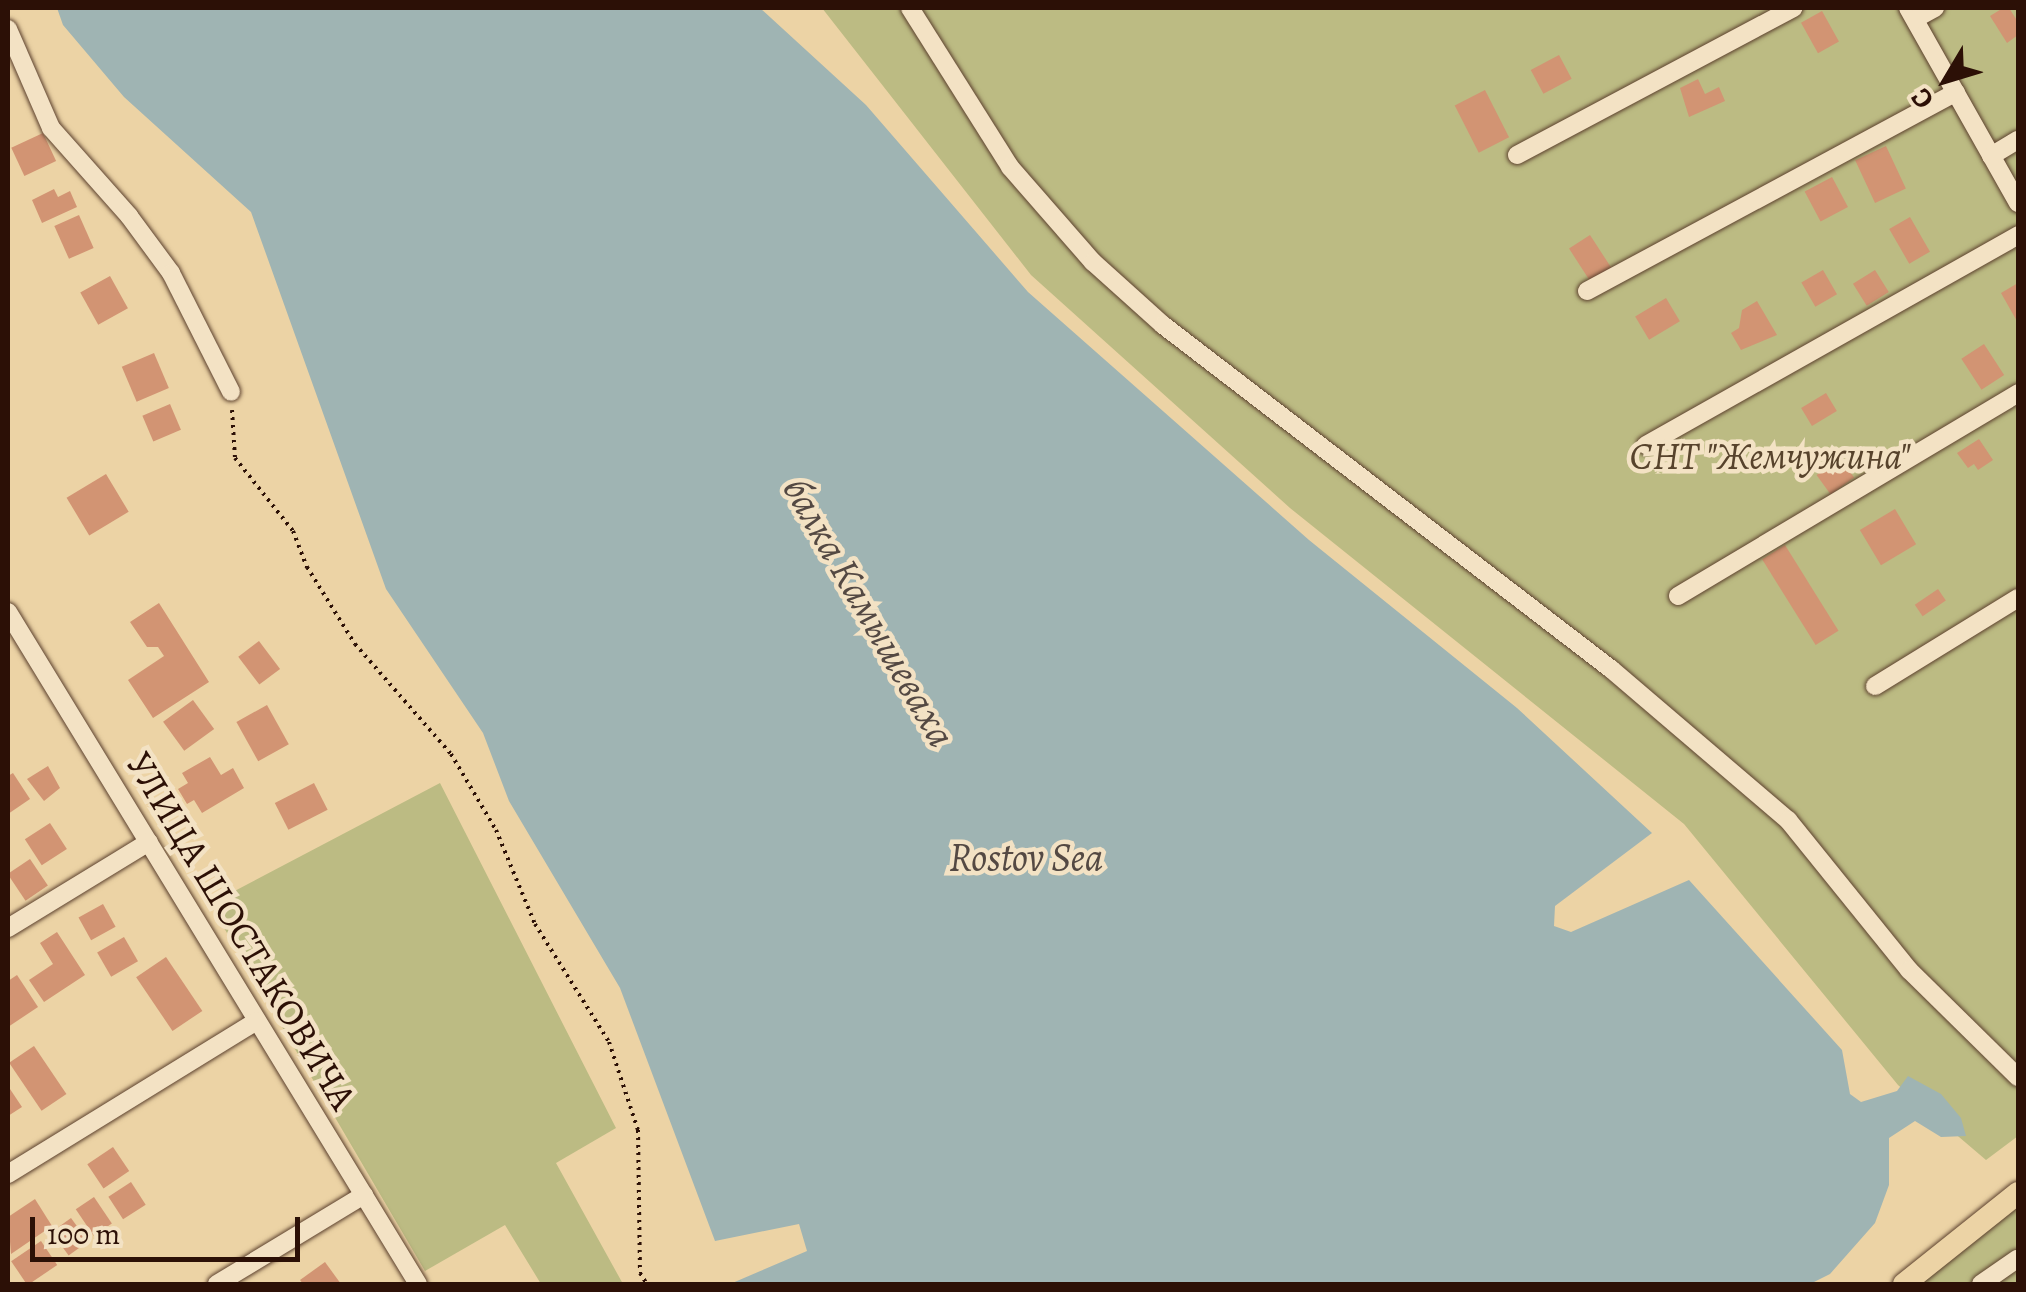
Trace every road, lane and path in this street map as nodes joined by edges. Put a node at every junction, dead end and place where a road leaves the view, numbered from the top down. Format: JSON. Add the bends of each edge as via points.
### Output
{"nodes":[{"id":1,"x":910,"y":8,"type":"edge"},
{"id":2,"x":1793,"y":8,"type":"edge"},
{"id":3,"x":1935,"y":8,"type":"edge"},
{"id":4,"x":1911,"y":13,"type":"edge"},
{"id":5,"x":8,"y":30,"type":"edge"},
{"id":6,"x":1956,"y":92,"type":"junction"},
{"id":7,"x":2018,"y":140,"type":"edge"},
{"id":8,"x":1517,"y":156,"type":"dead end"},
{"id":9,"x":1992,"y":156,"type":"junction"},
{"id":10,"x":2018,"y":204,"type":"edge"},
{"id":11,"x":2018,"y":235,"type":"edge"},
{"id":12,"x":1587,"y":291,"type":"dead end"},
{"id":13,"x":231,"y":392,"type":"joint"},
{"id":14,"x":2018,"y":393,"type":"edge"},
{"id":15,"x":1646,"y":445,"type":"dead end"},
{"id":16,"x":1678,"y":596,"type":"dead end"},
{"id":17,"x":2018,"y":598,"type":"edge"},
{"id":18,"x":8,"y":612,"type":"edge"},
{"id":19,"x":14,"y":638,"type":"edge"},
{"id":20,"x":1875,"y":686,"type":"dead end"},
{"id":21,"x":149,"y":842,"type":"junction"},
{"id":22,"x":8,"y":928,"type":"edge"},
{"id":23,"x":258,"y":1021,"type":"junction"},
{"id":24,"x":2018,"y":1077,"type":"edge"},
{"id":25,"x":8,"y":1174,"type":"edge"},
{"id":26,"x":2018,"y":1193,"type":"edge"},
{"id":27,"x":364,"y":1195,"type":"junction"},
{"id":28,"x":2018,"y":1260,"type":"edge"},
{"id":29,"x":218,"y":1284,"type":"edge"},
{"id":30,"x":418,"y":1284,"type":"edge"},
{"id":31,"x":648,"y":1284,"type":"edge"},
{"id":32,"x":1904,"y":1284,"type":"edge"},
{"id":33,"x":1981,"y":1284,"type":"edge"}],
"edges":[{"from":1,"to":24,"type":"street","via":[[1010,167],[1093,262],[1178,337],[1610,669],[1788,820],[1909,970]]},
{"from":2,"to":8,"type":"street"},
{"from":3,"to":4,"type":"street"},
{"from":4,"to":6,"type":"street"},
{"from":5,"to":13,"type":"street","via":[[52,128],[172,273]]},
{"from":6,"to":9,"type":"street"},
{"from":6,"to":12,"type":"street"},
{"from":7,"to":9,"type":"street"},
{"from":9,"to":10,"type":"street"},
{"from":11,"to":15,"type":"street"},
{"from":13,"to":31,"type":"path","via":[[235,458],[293,531],[355,644],[451,754],[496,830],[535,924],[609,1042],[638,1130],[640,1273]]},
{"from":14,"to":16,"type":"street"},
{"from":17,"to":20,"type":"street"},
{"from":18,"to":19,"type":"street","name":"УЛИЦА ШОСТАКОВИЧА"},
{"from":19,"to":21,"type":"street","name":"УЛИЦА ШОСТАКОВИЧА"},
{"from":21,"to":22,"type":"street"},
{"from":21,"to":23,"type":"street","name":"УЛИЦА ШОСТАКОВИЧА"},
{"from":23,"to":25,"type":"street"},
{"from":23,"to":27,"type":"street","name":"УЛИЦА ШОСТАКОВИЧА"},
{"from":26,"to":32,"type":"main road"},
{"from":27,"to":29,"type":"street"},
{"from":27,"to":30,"type":"street","name":"УЛИЦА ШОСТАКОВИЧА"},
{"from":28,"to":33,"type":"street"}]}
